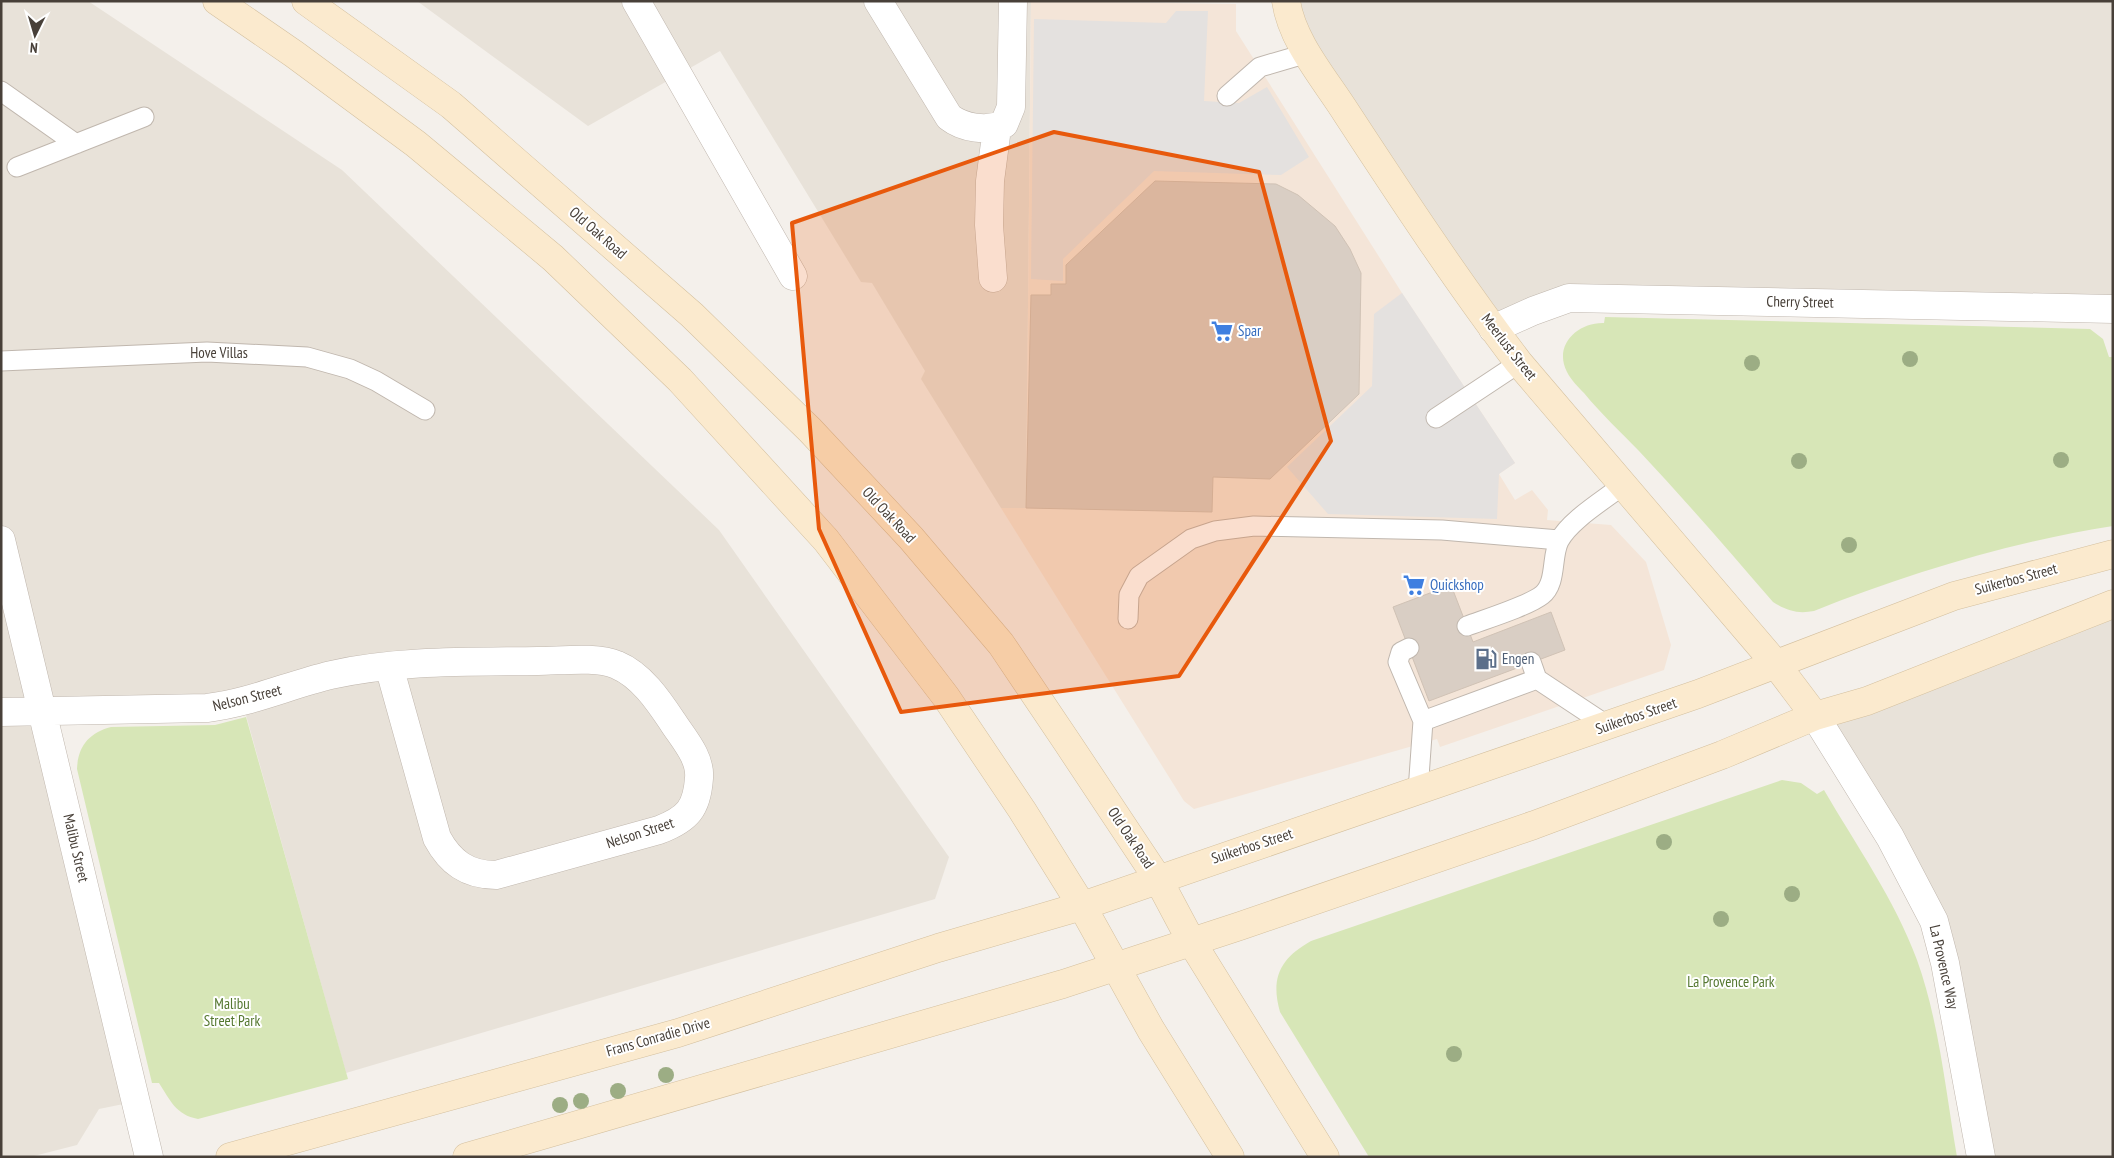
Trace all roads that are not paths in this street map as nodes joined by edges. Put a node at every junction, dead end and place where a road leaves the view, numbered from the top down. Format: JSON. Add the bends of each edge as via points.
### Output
{"nodes":[{"id":1,"x":217,"y":1,"type":"edge"},
{"id":2,"x":306,"y":1,"type":"edge"},
{"id":3,"x":636,"y":1,"type":"edge"},
{"id":4,"x":878,"y":1,"type":"edge"},
{"id":5,"x":1013,"y":1,"type":"edge"},
{"id":6,"x":1286,"y":1,"type":"edge"},
{"id":7,"x":1308,"y":53,"type":"junction"},
{"id":8,"x":1,"y":91,"type":"edge"},
{"id":9,"x":1227,"y":96,"type":"dead end"},
{"id":10,"x":144,"y":117,"type":"dead end"},
{"id":11,"x":997,"y":128,"type":"junction"},
{"id":12,"x":76,"y":144,"type":"junction"},
{"id":13,"x":17,"y":167,"type":"dead end"},
{"id":14,"x":793,"y":276,"type":"dead end"},
{"id":15,"x":993,"y":278,"type":"dead end"},
{"id":16,"x":2113,"y":309,"type":"edge"},
{"id":17,"x":1493,"y":329,"type":"junction"},
{"id":18,"x":1,"y":361,"type":"edge"},
{"id":19,"x":1519,"y":363,"type":"junction"},
{"id":20,"x":425,"y":410,"type":"dead end"},
{"id":21,"x":1436,"y":418,"type":"dead end"},
{"id":22,"x":1623,"y":485,"type":"junction"},
{"id":23,"x":1,"y":540,"type":"edge"},
{"id":24,"x":1559,"y":540,"type":"junction"},
{"id":25,"x":2113,"y":554,"type":"edge"},
{"id":26,"x":2113,"y":604,"type":"edge"},
{"id":27,"x":1128,"y":618,"type":"dead end"},
{"id":28,"x":1467,"y":626,"type":"dead end"},
{"id":29,"x":1409,"y":648,"type":"dead end"},
{"id":30,"x":1775,"y":663,"type":"junction"},
{"id":31,"x":389,"y":666,"type":"junction"},
{"id":32,"x":43,"y":711,"type":"junction"},
{"id":33,"x":1,"y":712,"type":"edge"},
{"id":34,"x":1815,"y":716,"type":"junction"},
{"id":35,"x":1423,"y":721,"type":"junction"},
{"id":36,"x":1608,"y":726,"type":"junction"},
{"id":37,"x":1418,"y":791,"type":"junction"},
{"id":38,"x":1158,"y":879,"type":"junction"},
{"id":39,"x":1082,"y":906,"type":"junction"},
{"id":40,"x":1191,"y":941,"type":"junction"},
{"id":41,"x":1114,"y":966,"type":"junction"},
{"id":42,"x":149,"y":1157,"type":"edge"},
{"id":43,"x":230,"y":1157,"type":"edge"},
{"id":44,"x":467,"y":1157,"type":"edge"},
{"id":45,"x":1230,"y":1157,"type":"edge"},
{"id":46,"x":1325,"y":1157,"type":"edge"},
{"id":47,"x":1981,"y":1157,"type":"edge"}],
"edges":[{"from":1,"to":39,"type":"street","via":[[416,144],[552,258],[680,380],[826,540],[946,697]]},
{"from":2,"to":38,"type":"street","name":"Old Oak Road","via":[[451,105],[692,315],[810,430],[911,538],[1001,644]]},
{"from":3,"to":14,"type":"street"},
{"from":4,"to":11,"type":"street","via":[[949,117],[970,127]]},
{"from":5,"to":11,"type":"street","via":[[1011,107],[1004,124]]},
{"from":6,"to":7,"type":"street","name":"Meerlust Street","via":[[1292,24]]},
{"from":7,"to":9,"type":"lane","via":[[1260,67]]},
{"from":7,"to":17,"type":"street","name":"Meerlust Street"},
{"from":8,"to":12,"type":"lane"},
{"from":10,"to":12,"type":"lane"},
{"from":11,"to":15,"type":"street","via":[[990,181]]},
{"from":12,"to":13,"type":"lane"},
{"from":16,"to":17,"type":"street","name":"Cherry Street","via":[[1569,298]]},
{"from":17,"to":19,"type":"street","name":"Meerlust Street"},
{"from":18,"to":20,"type":"lane","name":"Hove Villas","via":[[207,352],[307,357],[350,369]]},
{"from":19,"to":21,"type":"lane"},
{"from":19,"to":22,"type":"street","name":"Meerlust Street"},
{"from":22,"to":24,"type":"lane","via":[[1567,529]]},
{"from":22,"to":30,"type":"street","name":"Meerlust Street"},
{"from":23,"to":32,"type":"street","name":"Malibu Street"},
{"from":24,"to":27,"type":"lane","via":[[1442,530],[1254,526],[1215,531],[1191,539],[1139,576],[1129,595]]},
{"from":24,"to":28,"type":"lane","via":[[1549,586],[1542,595],[1514,617]]},
{"from":25,"to":30,"type":"street","name":"Suikerbos Street","via":[[1954,596]]},
{"from":26,"to":34,"type":"street","via":[[1866,702]]},
{"from":29,"to":35,"type":"lane","via":[[1399,654],[1398,662]]},
{"from":30,"to":34,"type":"street","name":"Meerlust Street"},
{"from":30,"to":36,"type":"street","name":"Suikerbos Street"},
{"from":31,"to":31,"type":"street","name":"Nelson Street","via":[[594,660],[615,664],[641,681],[694,754],[700,774],[696,800],[683,818],[659,830],[496,875],[468,871],[452,860],[437,838]]},
{"from":31,"to":32,"type":"street","name":"Nelson Street","via":[[331,675],[223,706]]},
{"from":32,"to":33,"type":"street","name":"Nelson Street"},
{"from":32,"to":42,"type":"street","name":"Malibu Street"},
{"from":34,"to":40,"type":"street","via":[[1722,755],[1534,825]]},
{"from":34,"to":47,"type":"street","name":"La Provence Way","via":[[1890,837],[1934,921],[1945,963]]},
{"from":35,"to":36,"type":"lane","via":[[1534,671]]},
{"from":35,"to":37,"type":"lane"},
{"from":36,"to":37,"type":"street","name":"Suikerbos Street"},
{"from":37,"to":38,"type":"street","name":"Suikerbos Street"},
{"from":38,"to":39,"type":"street","name":"Suikerbos Street"},
{"from":38,"to":40,"type":"street","name":"Old Oak Road"},
{"from":39,"to":41,"type":"street"},
{"from":39,"to":43,"type":"street","name":"Frans Conradie Drive","via":[[938,948],[678,1033]]},
{"from":40,"to":41,"type":"street"},
{"from":40,"to":46,"type":"street","name":"Old Oak Road"},
{"from":41,"to":44,"type":"street","via":[[1063,984]]},
{"from":41,"to":45,"type":"street"}]}
